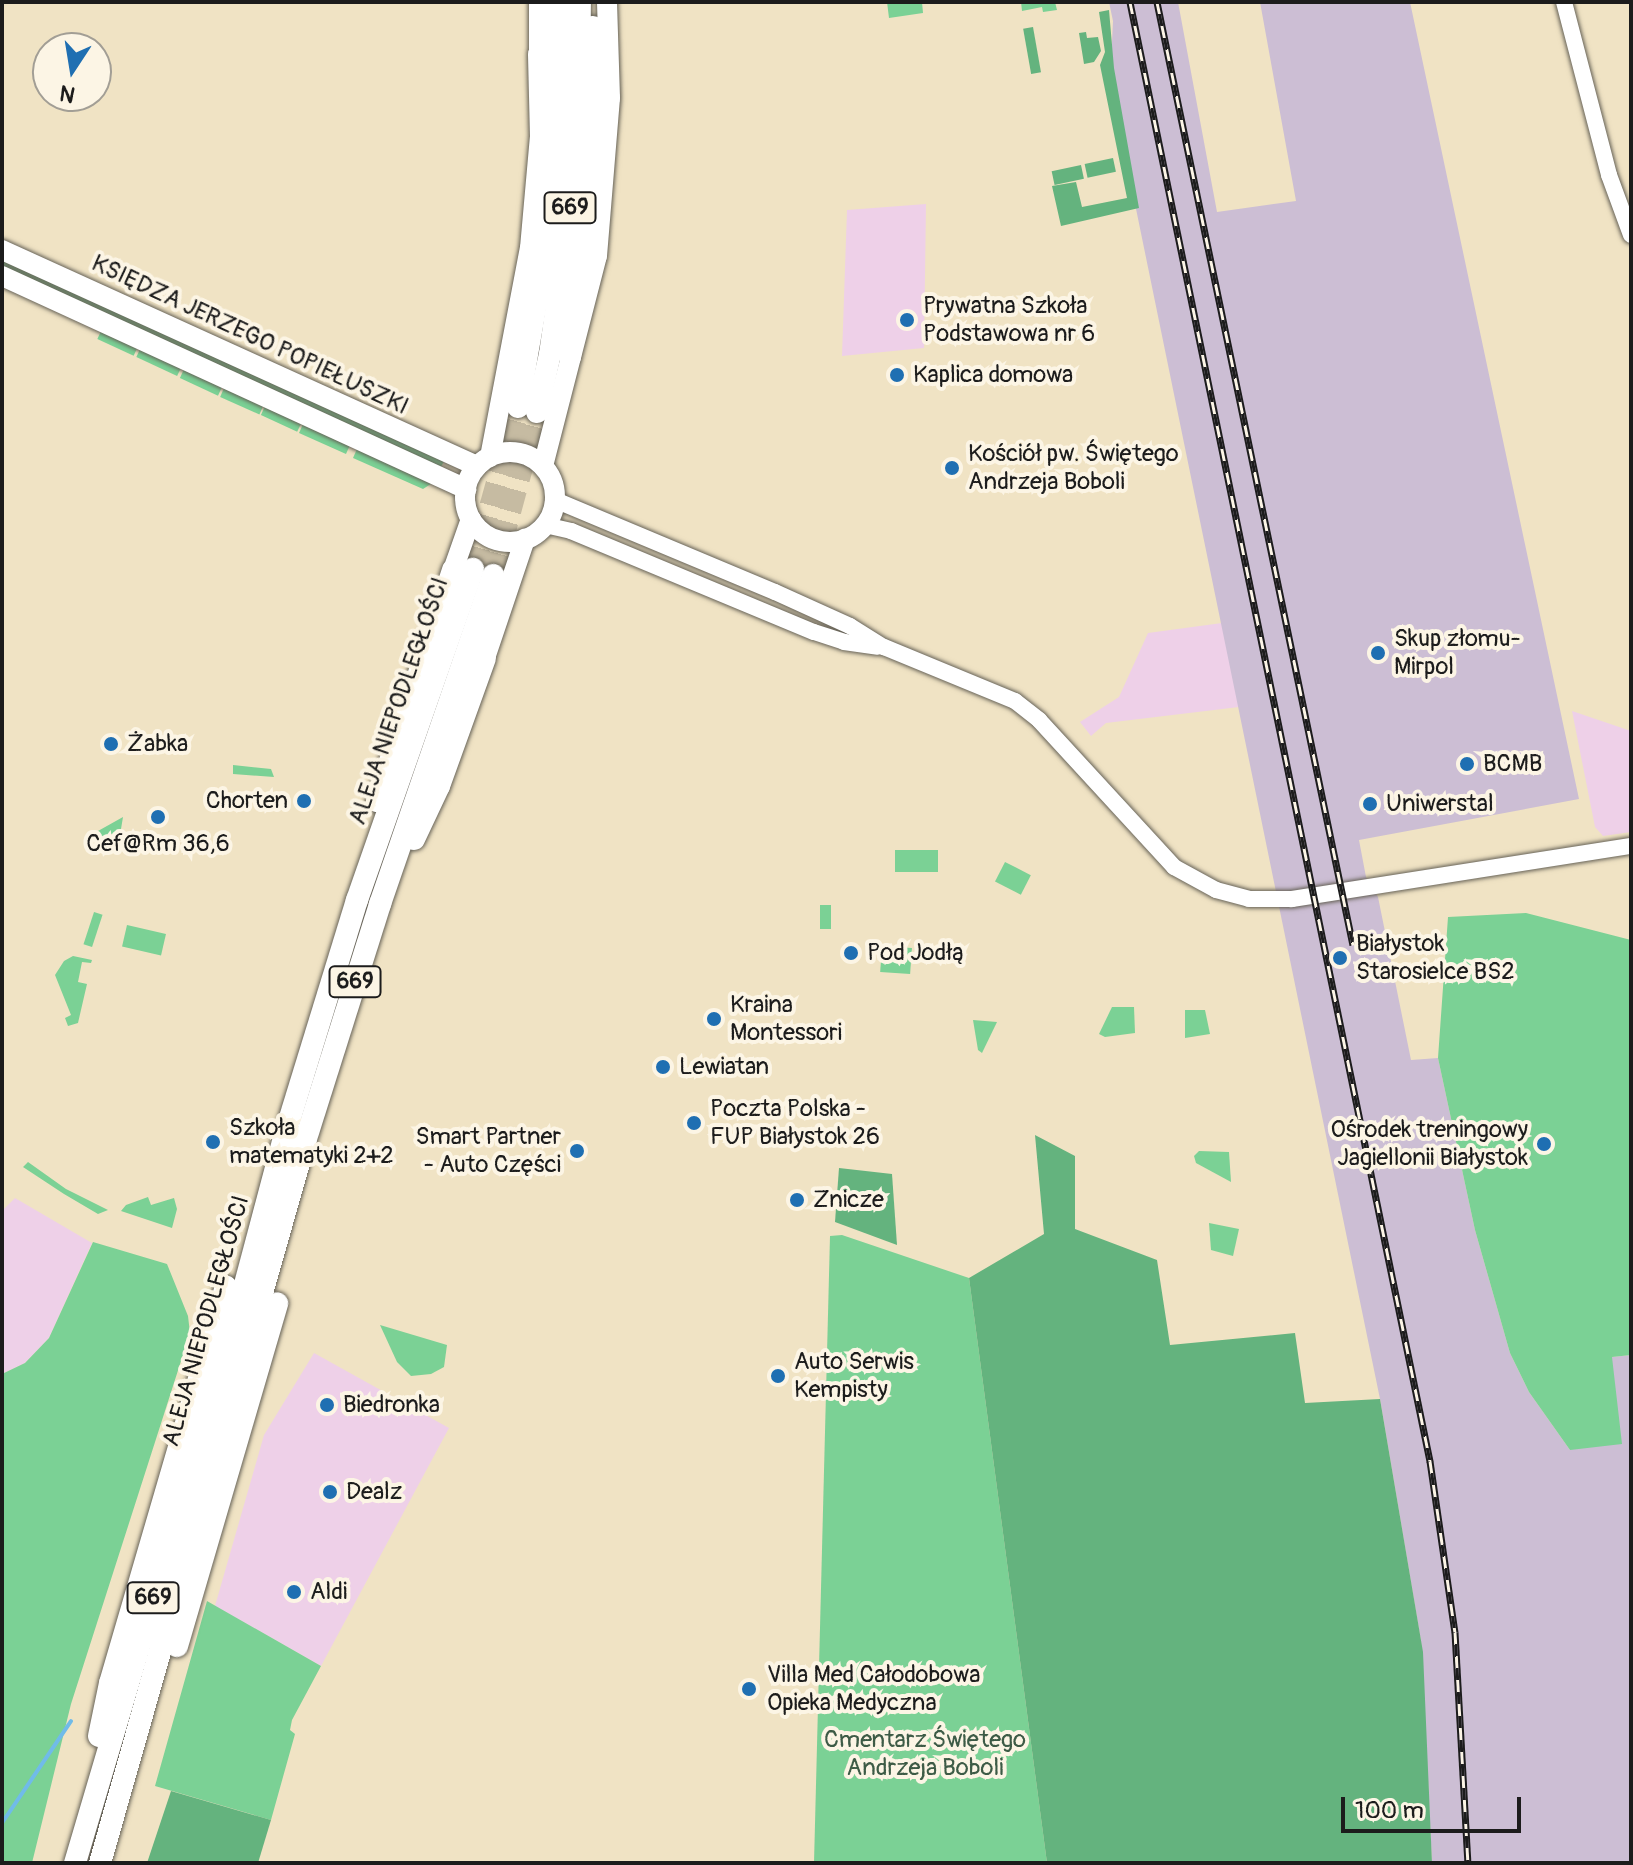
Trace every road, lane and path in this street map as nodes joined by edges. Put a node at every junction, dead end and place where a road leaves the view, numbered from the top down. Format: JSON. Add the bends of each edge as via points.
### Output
{"nodes":[{"id":1,"x":532,"y":2,"type":"edge"},
{"id":2,"x":540,"y":2,"type":"edge"},
{"id":3,"x":559,"y":2,"type":"edge"},
{"id":4,"x":580,"y":2,"type":"edge"},
{"id":5,"x":590,"y":2,"type":"edge"},
{"id":6,"x":607,"y":2,"type":"edge"},
{"id":7,"x":1564,"y":2,"type":"edge"},
{"id":8,"x":540,"y":70,"type":"junction"},
{"id":9,"x":1631,"y":235,"type":"edge"},
{"id":10,"x":2,"y":250,"type":"edge"},
{"id":11,"x":2,"y":276,"type":"edge"},
{"id":12,"x":570,"y":357,"type":"junction"},
{"id":13,"x":483,"y":462,"type":"junction"},
{"id":14,"x":543,"y":466,"type":"junction"},
{"id":15,"x":466,"y":489,"type":"junction"},
{"id":16,"x":555,"y":500,"type":"junction"},
{"id":17,"x":471,"y":519,"type":"junction"},
{"id":18,"x":545,"y":525,"type":"junction"},
{"id":19,"x":525,"y":539,"type":"junction"},
{"id":20,"x":473,"y":571,"type":"junction"},
{"id":21,"x":884,"y":647,"type":"junction"},
{"id":22,"x":485,"y":658,"type":"joint"},
{"id":23,"x":1631,"y":846,"type":"edge"},
{"id":24,"x":1610,"y":852,"type":"junction"},
{"id":25,"x":1631,"y":857,"type":"edge"},
{"id":26,"x":380,"y":904,"type":"junction"},
{"id":27,"x":226,"y":1287,"type":"dead end"},
{"id":28,"x":277,"y":1303,"type":"dead end"},
{"id":29,"x":74,"y":1863,"type":"edge"},
{"id":30,"x":101,"y":1863,"type":"edge"}],
"edges":[{"from":1,"to":8,"type":"main road"},
{"from":2,"to":8,"type":"main road"},
{"from":3,"to":4,"type":"main road","number":"669","via":[[559,95],[549,227],[527,409],[550,354],[568,228]]},
{"from":5,"to":12,"type":"main road","via":[[596,77],[592,153]]},
{"from":6,"to":12,"type":"main road","via":[[610,98],[597,256]]},
{"from":7,"to":9,"type":"street","via":[[1609,175]]},
{"from":8,"to":13,"type":"main road","via":[[530,248]]},
{"from":10,"to":13,"type":"main road","name":"KSIĘDZA JERZEGO POPIEŁUSZKI"},
{"from":11,"to":15,"type":"main road","name":"KSIĘDZA JERZEGO POPIEŁUSZKI"},
{"from":12,"to":14,"type":"main road"},
{"from":13,"to":14,"type":"main road","via":[[512,452]]},
{"from":13,"to":15,"type":"main road"},
{"from":14,"to":16,"type":"main road"},
{"from":15,"to":17,"type":"main road"},
{"from":16,"to":18,"type":"main road"},
{"from":16,"to":21,"type":"street","via":[[791,599]]},
{"from":17,"to":19,"type":"main road","via":[[489,536]]},
{"from":17,"to":20,"type":"main road"},
{"from":18,"to":19,"type":"main road"},
{"from":18,"to":21,"type":"street","via":[[571,531],[814,632]]},
{"from":19,"to":22,"type":"main road"},
{"from":20,"to":26,"type":"main road","name":"ALEJA NIEPODLEGŁOŚCI","number":"669"},
{"from":20,"to":29,"type":"main road","name":"ALEJA NIEPODLEGŁOŚCI","number":"669","via":[[357,900]]},
{"from":21,"to":24,"type":"street","via":[[1015,701],[1039,720],[1174,867],[1216,890],[1249,899],[1292,899]]},
{"from":22,"to":26,"type":"main road","via":[[430,810]]},
{"from":23,"to":24,"type":"street"},
{"from":24,"to":25,"type":"street"},
{"from":26,"to":30,"type":"main road","name":"ALEJA NIEPODLEGŁOŚCI","number":"669","via":[[305,1142]]},
{"from":27,"to":29,"type":"main road","via":[[110,1683]]},
{"from":28,"to":30,"type":"main road","via":[[163,1694]]}]}
